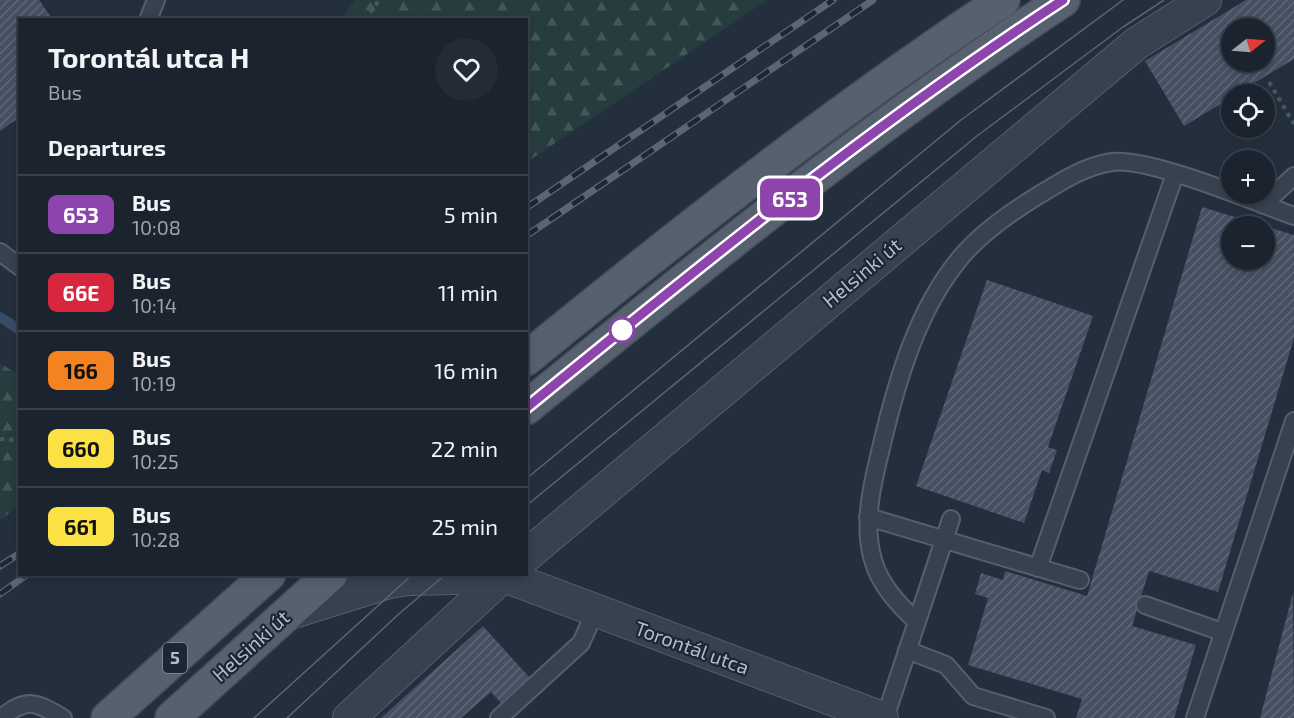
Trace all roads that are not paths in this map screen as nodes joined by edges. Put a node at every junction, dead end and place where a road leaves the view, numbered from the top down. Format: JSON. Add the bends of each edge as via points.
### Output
{"nodes":[{"id":1,"x":156,"y":0,"type":"edge"},
{"id":2,"x":1003,"y":0,"type":"edge"},
{"id":3,"x":1063,"y":0,"type":"edge"},
{"id":4,"x":1205,"y":0,"type":"edge"},
{"id":5,"x":149,"y":18,"type":"edge"},
{"id":6,"x":1175,"y":174,"type":"junction"},
{"id":7,"x":1294,"y":176,"type":"edge"},
{"id":8,"x":1263,"y":205,"type":"junction"},
{"id":9,"x":1294,"y":216,"type":"edge"},
{"id":10,"x":0,"y":252,"type":"edge"},
{"id":11,"x":18,"y":266,"type":"edge"},
{"id":12,"x":528,"y":357,"type":"edge"},
{"id":13,"x":528,"y":406,"type":"edge"},
{"id":14,"x":1294,"y":421,"type":"edge"},
{"id":15,"x":868,"y":517,"type":"junction"},
{"id":16,"x":951,"y":519,"type":"dead end"},
{"id":17,"x":943,"y":541,"type":"junction"},
{"id":18,"x":528,"y":554,"type":"edge"},
{"id":19,"x":1038,"y":568,"type":"junction"},
{"id":20,"x":267,"y":576,"type":"edge"},
{"id":21,"x":329,"y":576,"type":"edge"},
{"id":22,"x":479,"y":576,"type":"edge"},
{"id":23,"x":502,"y":576,"type":"edge"},
{"id":24,"x":505,"y":576,"type":"edge"},
{"id":25,"x":1080,"y":580,"type":"dead end"},
{"id":26,"x":1145,"y":605,"type":"dead end"},
{"id":27,"x":595,"y":612,"type":"junction"},
{"id":28,"x":283,"y":616,"type":"junction"},
{"id":29,"x":917,"y":622,"type":"junction"},
{"id":30,"x":1222,"y":632,"type":"junction"},
{"id":31,"x":907,"y":650,"type":"junction"},
{"id":32,"x":1,"y":718,"type":"edge"},
{"id":33,"x":63,"y":718,"type":"edge"},
{"id":34,"x":108,"y":718,"type":"edge"},
{"id":35,"x":172,"y":718,"type":"edge"},
{"id":36,"x":349,"y":718,"type":"edge"},
{"id":37,"x":499,"y":718,"type":"edge"},
{"id":38,"x":883,"y":718,"type":"edge"},
{"id":39,"x":1046,"y":718,"type":"edge"},
{"id":40,"x":1196,"y":718,"type":"edge"}],
"edges":[{"from":1,"to":5,"type":"lane"},
{"from":2,"to":12,"type":"main road","via":[[670,241]]},
{"from":3,"to":13,"type":"main road","via":[[974,59],[696,269]]},
{"from":4,"to":18,"type":"street","name":"Helsinki út","via":[[1137,43]]},
{"from":6,"to":8,"type":"lane"},
{"from":6,"to":15,"type":"lane","via":[[1136,163],[1095,165],[1017,209],[962,256],[929,305],[910,351],[889,415]]},
{"from":6,"to":19,"type":"lane"},
{"from":7,"to":8,"type":"lane"},
{"from":8,"to":9,"type":"lane"},
{"from":10,"to":11,"type":"lane"},
{"from":14,"to":30,"type":"lane"},
{"from":15,"to":17,"type":"lane"},
{"from":15,"to":29,"type":"lane","via":[[877,572],[897,603]]},
{"from":16,"to":17,"type":"lane"},
{"from":17,"to":19,"type":"lane"},
{"from":17,"to":29,"type":"lane"},
{"from":19,"to":25,"type":"lane"},
{"from":20,"to":34,"type":"main road","name":"Helsinki út","number":"5"},
{"from":21,"to":28,"type":"main road","name":"Helsinki út","number":"5"},
{"from":22,"to":28,"type":"street","name":"Torontál utca","via":[[389,582]]},
{"from":23,"to":36,"type":"street"},
{"from":24,"to":27,"type":"street","name":"Torontál utca"},
{"from":26,"to":30,"type":"lane"},
{"from":27,"to":37,"type":"lane","via":[[581,643]]},
{"from":27,"to":38,"type":"street","name":"Torontál utca"},
{"from":28,"to":35,"type":"main road","name":"Helsinki út","number":"5"},
{"from":29,"to":31,"type":"lane"},
{"from":30,"to":40,"type":"lane"},
{"from":31,"to":38,"type":"lane"},
{"from":31,"to":39,"type":"lane","via":[[946,665],[973,696]]},
{"from":32,"to":33,"type":"lane","via":[[16,705],[38,703]]}]}
